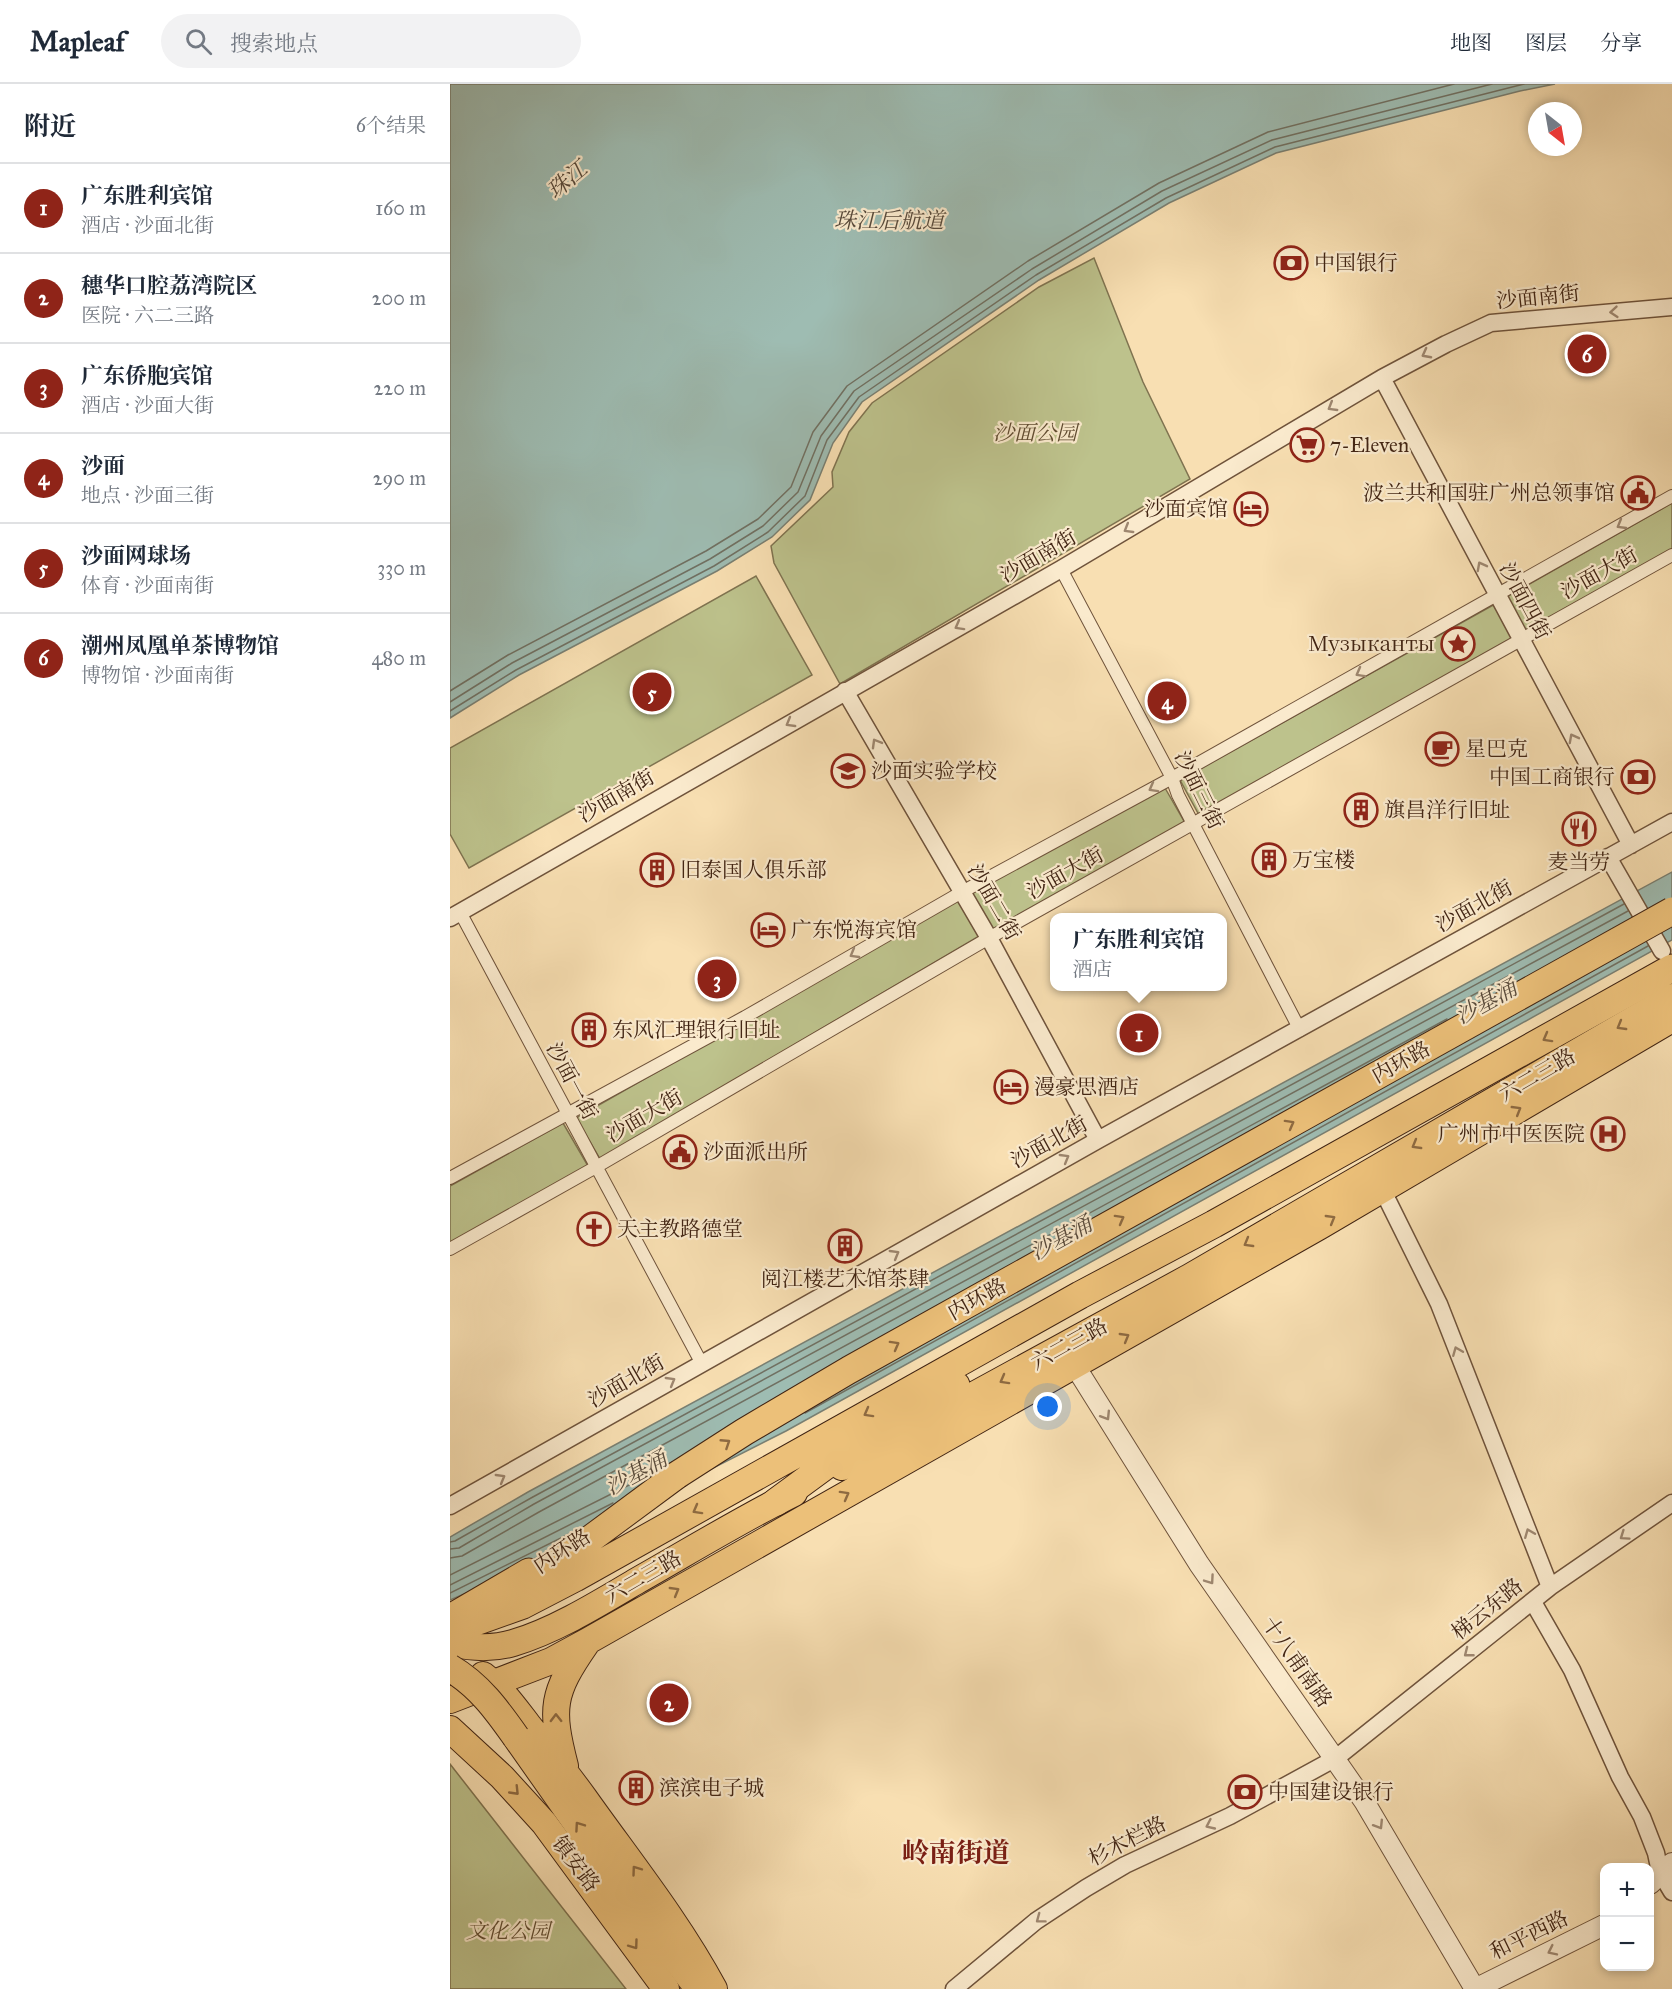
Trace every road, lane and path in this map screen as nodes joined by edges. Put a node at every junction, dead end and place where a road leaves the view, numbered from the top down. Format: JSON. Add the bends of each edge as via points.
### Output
{"nodes":[{"id":1,"x":1672,"y":307,"type":"edge"},
{"id":2,"x":1382,"y":378,"type":"junction"},
{"id":3,"x":1672,"y":496,"type":"edge"},
{"id":4,"x":1672,"y":555,"type":"edge"},
{"id":5,"x":1061,"y":569,"type":"junction"},
{"id":6,"x":1497,"y":596,"type":"junction"},
{"id":7,"x":1520,"y":639,"type":"junction"},
{"id":8,"x":845,"y":691,"type":"junction"},
{"id":9,"x":1172,"y":778,"type":"junction"},
{"id":10,"x":1672,"y":822,"type":"edge"},
{"id":11,"x":1193,"y":823,"type":"junction"},
{"id":12,"x":1631,"y":845,"type":"junction"},
{"id":13,"x":1608,"y":857,"type":"junction"},
{"id":14,"x":962,"y":892,"type":"junction"},
{"id":15,"x":1672,"y":911,"type":"edge"},
{"id":16,"x":455,"y":915,"type":"edge"},
{"id":17,"x":989,"y":938,"type":"junction"},
{"id":18,"x":1665,"y":956,"type":"edge"},
{"id":19,"x":1672,"y":997,"type":"edge"},
{"id":20,"x":1672,"y":1019,"type":"edge"},
{"id":21,"x":1299,"y":1029,"type":"junction"},
{"id":22,"x":568,"y":1114,"type":"junction"},
{"id":23,"x":1098,"y":1140,"type":"junction"},
{"id":24,"x":596,"y":1167,"type":"junction"},
{"id":25,"x":450,"y":1178,"type":"edge"},
{"id":26,"x":1382,"y":1190,"type":"junction"},
{"id":27,"x":1214,"y":1224,"type":"junction"},
{"id":28,"x":450,"y":1249,"type":"edge"},
{"id":29,"x":702,"y":1364,"type":"junction"},
{"id":30,"x":1075,"y":1366,"type":"junction"},
{"id":31,"x":677,"y":1475,"type":"junction"},
{"id":32,"x":776,"y":1502,"type":"junction"},
{"id":33,"x":1672,"y":1503,"type":"edge"},
{"id":34,"x":450,"y":1506,"type":"edge"},
{"id":35,"x":1550,"y":1587,"type":"junction"},
{"id":36,"x":621,"y":1591,"type":"junction"},
{"id":37,"x":1533,"y":1602,"type":"junction"},
{"id":38,"x":634,"y":1615,"type":"junction"},
{"id":39,"x":450,"y":1618,"type":"edge"},
{"id":40,"x":450,"y":1631,"type":"edge"},
{"id":41,"x":450,"y":1641,"type":"edge"},
{"id":42,"x":588,"y":1641,"type":"junction"},
{"id":43,"x":450,"y":1654,"type":"edge"},
{"id":44,"x":450,"y":1668,"type":"edge"},
{"id":45,"x":495,"y":1684,"type":"junction"},
{"id":46,"x":450,"y":1695,"type":"edge"},
{"id":47,"x":450,"y":1700,"type":"edge"},
{"id":48,"x":450,"y":1729,"type":"edge"},
{"id":49,"x":450,"y":1737,"type":"edge"},
{"id":50,"x":474,"y":1749,"type":"junction"},
{"id":51,"x":1336,"y":1758,"type":"junction"},
{"id":52,"x":568,"y":1775,"type":"junction"},
{"id":53,"x":1661,"y":1873,"type":"edge"},
{"id":54,"x":1672,"y":1892,"type":"edge"},
{"id":55,"x":1600,"y":1927,"type":"edge"},
{"id":56,"x":666,"y":1989,"type":"edge"},
{"id":57,"x":699,"y":1989,"type":"edge"},
{"id":58,"x":714,"y":1989,"type":"edge"},
{"id":59,"x":954,"y":1989,"type":"edge"},
{"id":60,"x":1475,"y":1989,"type":"edge"}],
"edges":[{"from":1,"to":2,"type":"street","name":"沙面南街","one_way":true,"via":[[1491,323]]},
{"from":2,"to":5,"type":"street","name":"沙面南街","one_way":true},
{"from":6,"to":2,"type":"street","name":"沙面四街","one_way":true},
{"from":3,"to":6,"type":"street","name":"沙面大街","one_way":true},
{"from":4,"to":7,"type":"street","name":"沙面大街"},
{"from":5,"to":8,"type":"street","name":"沙面南街","one_way":true},
{"from":5,"to":9,"type":"street","name":"沙面三街"},
{"from":6,"to":7,"type":"street","name":"沙面四街"},
{"from":6,"to":9,"type":"street","name":"沙面大街","one_way":true},
{"from":7,"to":11,"type":"street","name":"沙面大街"},
{"from":12,"to":7,"type":"street","name":"沙面四街","one_way":true},
{"from":14,"to":8,"type":"street","name":"沙面二街","one_way":true},
{"from":8,"to":16,"type":"street","name":"沙面南街","one_way":true},
{"from":9,"to":11,"type":"street","name":"沙面三街"},
{"from":9,"to":14,"type":"street","name":"沙面大街","one_way":true},
{"from":10,"to":12,"type":"street","name":"沙面北街"},
{"from":11,"to":17,"type":"street","name":"沙面大街"},
{"from":11,"to":21,"type":"street","name":"沙面三街"},
{"from":12,"to":13,"type":"street","name":"沙面北街"},
{"from":13,"to":18,"type":"street"},
{"from":13,"to":21,"type":"street","name":"沙面北街"},
{"from":14,"to":17,"type":"street","name":"沙面二街"},
{"from":14,"to":22,"type":"street","name":"沙面大街","one_way":true},
{"from":31,"to":15,"type":"highway","name":"内环路","one_way":true,"bridge":true,"via":[[849,1370]]},
{"from":16,"to":22,"type":"street","name":"沙面一街"},
{"from":17,"to":23,"type":"street","name":"沙面二街"},
{"from":17,"to":24,"type":"street","name":"沙面大街"},
{"from":18,"to":27,"type":"highway","one_way":true,"via":[[1454,1089]]},
{"from":19,"to":32,"type":"main road","name":"六二三路","one_way":true,"via":[[1188,1278]]},
{"from":26,"to":20,"type":"main road","name":"六二三路","one_way":true},
{"from":21,"to":23,"type":"street","name":"沙面北街"},
{"from":22,"to":24,"type":"street","name":"沙面一街"},
{"from":22,"to":25,"type":"street","name":"沙面大街"},
{"from":29,"to":23,"type":"street","name":"沙面北街","one_way":true},
{"from":24,"to":28,"type":"street","name":"沙面大街"},
{"from":24,"to":29,"type":"street","name":"沙面一街"},
{"from":30,"to":26,"type":"main road","name":"六二三路","one_way":true},
{"from":35,"to":26,"type":"street","one_way":true,"via":[[1439,1304]]},
{"from":27,"to":32,"type":"highway","via":[[867,1438]]},
{"from":27,"to":40,"type":"highway","name":"内环路","one_way":true,"via":[[545,1594]]},
{"from":34,"to":29,"type":"street","name":"沙面北街","one_way":true},
{"from":38,"to":30,"type":"main road","name":"六二三路","one_way":true},
{"from":30,"to":51,"type":"street","name":"十八甫南路","one_way":true,"via":[[1199,1564]]},
{"from":31,"to":39,"type":"highway","name":"内环路","via":[[554,1557]]},
{"from":31,"to":41,"type":"highway"},
{"from":32,"to":36,"type":"main road","name":"六二三路"},
{"from":33,"to":35,"type":"street","name":"梯云东路","one_way":true},
{"from":35,"to":37,"type":"street","name":"梯云东路"},
{"from":36,"to":38,"type":"main road"},
{"from":36,"to":41,"type":"main road","name":"六二三路","via":[[513,1643],[476,1647]]},
{"from":37,"to":51,"type":"street","name":"梯云东路","one_way":true},
{"from":37,"to":53,"type":"street","via":[[1572,1670],[1642,1817]]},
{"from":38,"to":42,"type":"main road","name":"六二三路"},
{"from":42,"to":45,"type":"main road","name":"六二三路"},
{"from":52,"to":42,"type":"main road","one_way":true,"via":[[557,1730],[556,1703],[564,1679]]},
{"from":43,"to":45,"type":"main road"},
{"from":57,"to":44,"type":"highway","one_way":true,"bridge":true,"via":[[498,1711],[466,1678]]},
{"from":45,"to":46,"type":"main road","via":[[463,1696]]},
{"from":45,"to":47,"type":"main road"},
{"from":45,"to":52,"type":"main road"},
{"from":48,"to":50,"type":"main road"},
{"from":49,"to":50,"type":"main road"},
{"from":50,"to":56,"type":"main road","name":"镇安路","one_way":true,"via":[[544,1823]]},
{"from":51,"to":59,"type":"street","name":"杉木栏路","one_way":true,"via":[[1086,1888],[1036,1921]]},
{"from":51,"to":60,"type":"street","name":"十八甫南路","one_way":true,"via":[[1397,1853]]},
{"from":58,"to":52,"type":"main road","one_way":true,"via":[[668,1915]]},
{"from":53,"to":54,"type":"street"},
{"from":55,"to":60,"type":"street","name":"和平西路","one_way":true}]}
